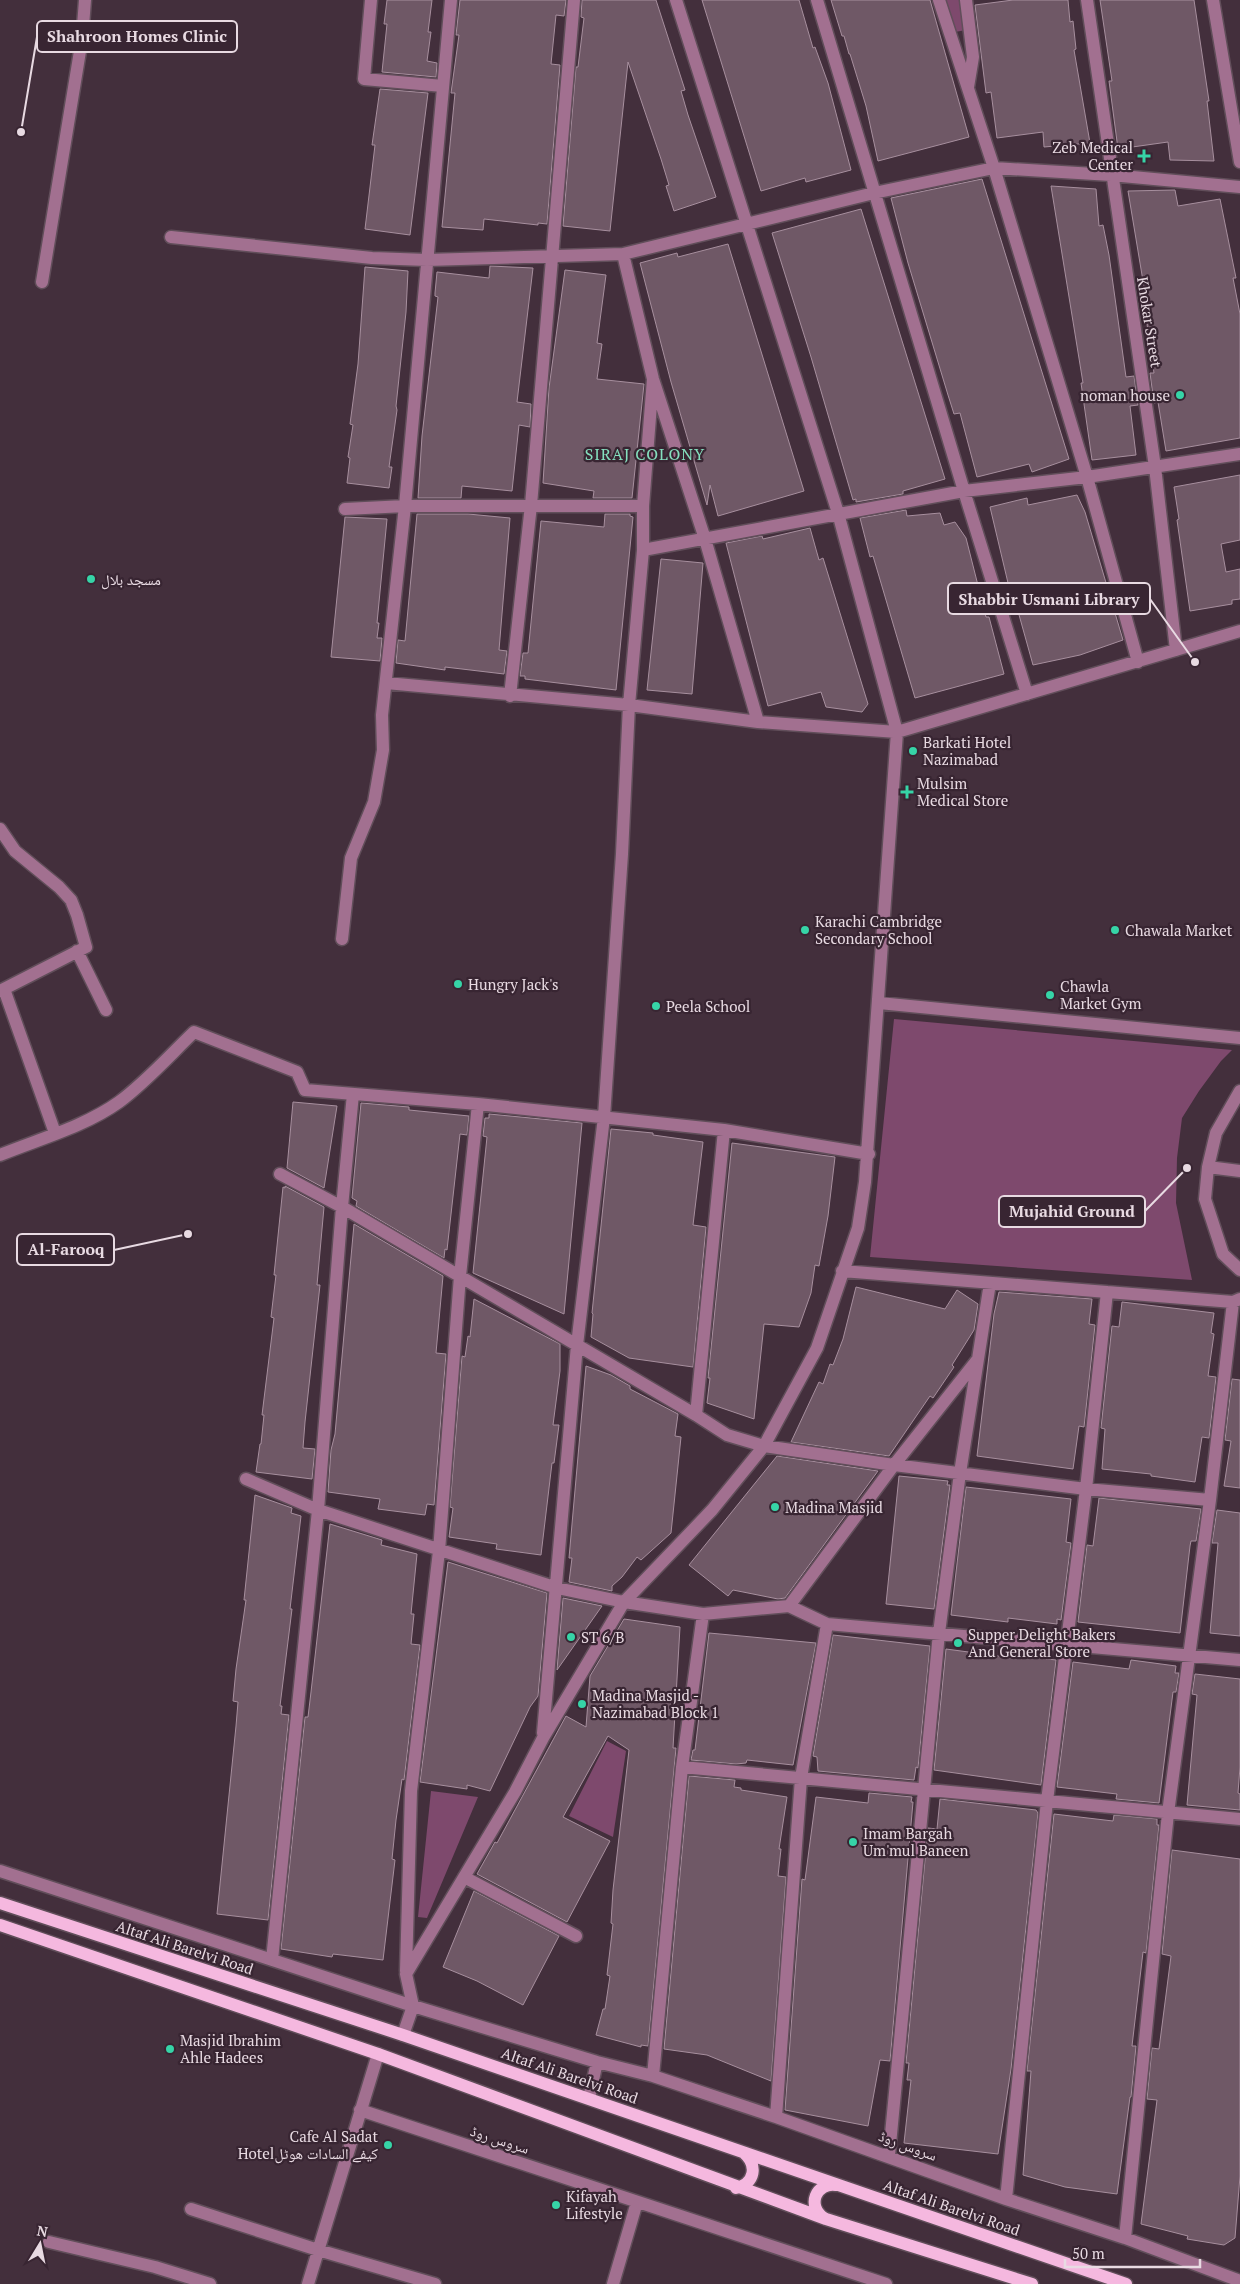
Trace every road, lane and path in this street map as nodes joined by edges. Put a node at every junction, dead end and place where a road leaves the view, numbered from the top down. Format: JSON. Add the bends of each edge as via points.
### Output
{"nodes":[{"id":1,"x":85,"y":0,"type":"edge"},
{"id":2,"x":371,"y":0,"type":"edge"},
{"id":3,"x":451,"y":0,"type":"edge"},
{"id":4,"x":574,"y":0,"type":"edge"},
{"id":5,"x":676,"y":0,"type":"edge"},
{"id":6,"x":816,"y":0,"type":"edge"},
{"id":7,"x":939,"y":0,"type":"edge"},
{"id":8,"x":966,"y":0,"type":"edge"},
{"id":9,"x":1087,"y":0,"type":"edge"},
{"id":10,"x":1213,"y":0,"type":"edge"},
{"id":11,"x":443,"y":86,"type":"junction"},
{"id":12,"x":968,"y":90,"type":"junction"},
{"id":13,"x":1240,"y":162,"type":"edge"},
{"id":14,"x":994,"y":168,"type":"junction"},
{"id":15,"x":1111,"y":175,"type":"junction"},
{"id":16,"x":1240,"y":187,"type":"edge"},
{"id":17,"x":874,"y":192,"type":"junction"},
{"id":18,"x":746,"y":223,"type":"junction"},
{"id":19,"x":171,"y":237,"type":"dead end"},
{"id":20,"x":623,"y":254,"type":"junction"},
{"id":21,"x":552,"y":256,"type":"junction"},
{"id":22,"x":427,"y":260,"type":"junction"},
{"id":23,"x":42,"y":282,"type":"dead end"},
{"id":24,"x":652,"y":379,"type":"junction"},
{"id":25,"x":1240,"y":454,"type":"edge"},
{"id":26,"x":1155,"y":467,"type":"junction"},
{"id":27,"x":1087,"y":477,"type":"junction"},
{"id":28,"x":964,"y":491,"type":"junction"},
{"id":29,"x":532,"y":505,"type":"junction"},
{"id":30,"x":405,"y":506,"type":"junction"},
{"id":31,"x":643,"y":506,"type":"junction"},
{"id":32,"x":345,"y":509,"type":"dead end"},
{"id":33,"x":838,"y":513,"type":"junction"},
{"id":34,"x":705,"y":539,"type":"junction"},
{"id":35,"x":642,"y":550,"type":"junction"},
{"id":36,"x":1240,"y":631,"type":"edge"},
{"id":37,"x":1176,"y":650,"type":"junction"},
{"id":38,"x":1138,"y":662,"type":"junction"},
{"id":39,"x":386,"y":683,"type":"junction"},
{"id":40,"x":1027,"y":694,"type":"junction"},
{"id":41,"x":510,"y":696,"type":"junction"},
{"id":42,"x":629,"y":705,"type":"junction"},
{"id":43,"x":758,"y":722,"type":"junction"},
{"id":44,"x":897,"y":732,"type":"junction"},
{"id":45,"x":0,"y":829,"type":"edge"},
{"id":46,"x":342,"y":939,"type":"dead end"},
{"id":47,"x":77,"y":951,"type":"junction"},
{"id":48,"x":2,"y":990,"type":"edge"},
{"id":49,"x":879,"y":1003,"type":"junction"},
{"id":50,"x":106,"y":1010,"type":"dead end"},
{"id":51,"x":1240,"y":1038,"type":"edge"},
{"id":52,"x":1240,"y":1090,"type":"edge"},
{"id":53,"x":354,"y":1094,"type":"junction"},
{"id":54,"x":478,"y":1104,"type":"junction"},
{"id":55,"x":604,"y":1118,"type":"junction"},
{"id":56,"x":724,"y":1130,"type":"junction"},
{"id":57,"x":55,"y":1133,"type":"junction"},
{"id":58,"x":869,"y":1154,"type":"junction"},
{"id":59,"x":0,"y":1155,"type":"edge"},
{"id":60,"x":1208,"y":1167,"type":"junction"},
{"id":61,"x":1240,"y":1172,"type":"edge"},
{"id":62,"x":280,"y":1174,"type":"dead end"},
{"id":63,"x":342,"y":1207,"type":"junction"},
{"id":64,"x":1240,"y":1270,"type":"edge"},
{"id":65,"x":842,"y":1271,"type":"junction"},
{"id":66,"x":460,"y":1276,"type":"junction"},
{"id":67,"x":990,"y":1283,"type":"junction"},
{"id":68,"x":1107,"y":1292,"type":"junction"},
{"id":69,"x":1237,"y":1301,"type":"edge"},
{"id":70,"x":577,"y":1345,"type":"junction"},
{"id":71,"x":978,"y":1359,"type":"junction"},
{"id":72,"x":696,"y":1415,"type":"junction"},
{"id":73,"x":764,"y":1446,"type":"junction"},
{"id":74,"x":894,"y":1465,"type":"junction"},
{"id":75,"x":960,"y":1473,"type":"junction"},
{"id":76,"x":246,"y":1479,"type":"dead end"},
{"id":77,"x":1086,"y":1489,"type":"junction"},
{"id":78,"x":1210,"y":1500,"type":"junction"},
{"id":79,"x":318,"y":1510,"type":"junction"},
{"id":80,"x":439,"y":1551,"type":"junction"},
{"id":81,"x":557,"y":1588,"type":"junction"},
{"id":82,"x":624,"y":1602,"type":"junction"},
{"id":83,"x":789,"y":1606,"type":"junction"},
{"id":84,"x":703,"y":1614,"type":"junction"},
{"id":85,"x":827,"y":1624,"type":"junction"},
{"id":86,"x":939,"y":1633,"type":"junction"},
{"id":87,"x":1066,"y":1644,"type":"junction"},
{"id":88,"x":1188,"y":1655,"type":"junction"},
{"id":89,"x":1240,"y":1660,"type":"edge"},
{"id":90,"x":543,"y":1738,"type":"junction"},
{"id":91,"x":682,"y":1767,"type":"junction"},
{"id":92,"x":801,"y":1778,"type":"junction"},
{"id":93,"x":922,"y":1788,"type":"junction"},
{"id":94,"x":1048,"y":1801,"type":"junction"},
{"id":95,"x":1168,"y":1813,"type":"junction"},
{"id":96,"x":1240,"y":1819,"type":"edge"},
{"id":97,"x":0,"y":1871,"type":"edge"},
{"id":98,"x":464,"y":1877,"type":"junction"},
{"id":99,"x":0,"y":1903,"type":"edge"},
{"id":100,"x":0,"y":1925,"type":"edge"},
{"id":101,"x":576,"y":1936,"type":"dead end"},
{"id":102,"x":272,"y":1960,"type":"junction"},
{"id":103,"x":406,"y":1974,"type":"junction"},
{"id":104,"x":413,"y":2006,"type":"junction"},
{"id":105,"x":403,"y":2035,"type":"junction"},
{"id":106,"x":378,"y":2054,"type":"junction"},
{"id":107,"x":597,"y":2062,"type":"junction"},
{"id":108,"x":653,"y":2076,"type":"junction"},
{"id":109,"x":589,"y":2098,"type":"junction"},
{"id":110,"x":360,"y":2110,"type":"junction"},
{"id":111,"x":776,"y":2116,"type":"junction"},
{"id":112,"x":744,"y":2153,"type":"junction"},
{"id":113,"x":889,"y":2156,"type":"junction"},
{"id":114,"x":836,"y":2185,"type":"junction"},
{"id":115,"x":736,"y":2188,"type":"junction"},
{"id":116,"x":1006,"y":2199,"type":"junction"},
{"id":117,"x":637,"y":2202,"type":"junction"},
{"id":118,"x":192,"y":2209,"type":"dead end"},
{"id":119,"x":826,"y":2219,"type":"junction"},
{"id":120,"x":1126,"y":2238,"type":"junction"},
{"id":121,"x":49,"y":2242,"type":"dead end"},
{"id":122,"x":318,"y":2250,"type":"junction"},
{"id":123,"x":1240,"y":2281,"type":"edge"},
{"id":124,"x":210,"y":2284,"type":"edge"},
{"id":125,"x":308,"y":2284,"type":"edge"},
{"id":126,"x":435,"y":2284,"type":"edge"},
{"id":127,"x":613,"y":2284,"type":"edge"},
{"id":128,"x":886,"y":2284,"type":"edge"},
{"id":129,"x":1032,"y":2284,"type":"edge"},
{"id":130,"x":1126,"y":2284,"type":"edge"}],
"edges":[{"from":1,"to":23,"type":"street","via":[[82,38]]},
{"from":2,"to":11,"type":"street","via":[[364,79]]},
{"from":3,"to":11,"type":"street"},
{"from":4,"to":21,"type":"street"},
{"from":5,"to":18,"type":"street"},
{"from":6,"to":17,"type":"street"},
{"from":7,"to":12,"type":"street"},
{"from":8,"to":12,"type":"street","via":[[974,57]]},
{"from":9,"to":15,"type":"street","name":"Khokar Street"},
{"from":10,"to":13,"type":"street"},
{"from":11,"to":22,"type":"street"},
{"from":12,"to":14,"type":"street"},
{"from":14,"to":15,"type":"street"},
{"from":14,"to":17,"type":"street"},
{"from":14,"to":27,"type":"street"},
{"from":15,"to":16,"type":"street"},
{"from":15,"to":26,"type":"street","name":"Khokar Street"},
{"from":17,"to":18,"type":"street"},
{"from":17,"to":28,"type":"street"},
{"from":18,"to":20,"type":"street"},
{"from":18,"to":33,"type":"street"},
{"from":19,"to":22,"type":"street","via":[[372,258]]},
{"from":20,"to":21,"type":"street"},
{"from":20,"to":24,"type":"street"},
{"from":21,"to":22,"type":"street"},
{"from":21,"to":29,"type":"street"},
{"from":22,"to":30,"type":"street"},
{"from":24,"to":31,"type":"street"},
{"from":24,"to":34,"type":"street"},
{"from":25,"to":26,"type":"street"},
{"from":26,"to":27,"type":"street"},
{"from":26,"to":37,"type":"street","name":"Khokar Street"},
{"from":27,"to":28,"type":"street"},
{"from":27,"to":38,"type":"street"},
{"from":28,"to":33,"type":"street"},
{"from":28,"to":40,"type":"street"},
{"from":29,"to":30,"type":"street"},
{"from":29,"to":31,"type":"street"},
{"from":29,"to":41,"type":"street"},
{"from":30,"to":32,"type":"street"},
{"from":30,"to":39,"type":"street"},
{"from":31,"to":35,"type":"street"},
{"from":33,"to":34,"type":"street"},
{"from":33,"to":44,"type":"street"},
{"from":34,"to":35,"type":"street"},
{"from":34,"to":43,"type":"street"},
{"from":35,"to":42,"type":"street"},
{"from":36,"to":37,"type":"street"},
{"from":37,"to":38,"type":"street"},
{"from":38,"to":40,"type":"street"},
{"from":39,"to":41,"type":"street"},
{"from":39,"to":46,"type":"street","via":[[380,774],[374,802],[351,858]]},
{"from":40,"to":44,"type":"street"},
{"from":41,"to":42,"type":"street"},
{"from":42,"to":43,"type":"street"},
{"from":42,"to":55,"type":"street"},
{"from":43,"to":44,"type":"street"},
{"from":44,"to":49,"type":"street"},
{"from":45,"to":47,"type":"street","via":[[15,851],[71,900],[86,947]]},
{"from":47,"to":48,"type":"street"},
{"from":47,"to":50,"type":"street"},
{"from":48,"to":57,"type":"street"},
{"from":49,"to":51,"type":"street"},
{"from":49,"to":58,"type":"street"},
{"from":52,"to":60,"type":"street","via":[[1216,1133]]},
{"from":53,"to":54,"type":"street"},
{"from":53,"to":57,"type":"street","via":[[305,1090],[297,1072],[194,1032],[117,1103]]},
{"from":53,"to":63,"type":"street"},
{"from":54,"to":55,"type":"street"},
{"from":54,"to":66,"type":"street"},
{"from":55,"to":56,"type":"street"},
{"from":55,"to":70,"type":"street"},
{"from":56,"to":58,"type":"street"},
{"from":56,"to":72,"type":"street"},
{"from":57,"to":59,"type":"street"},
{"from":58,"to":65,"type":"street","via":[[858,1228]]},
{"from":60,"to":61,"type":"street"},
{"from":60,"to":64,"type":"street","via":[[1205,1199],[1223,1254]]},
{"from":62,"to":63,"type":"street"},
{"from":63,"to":66,"type":"street"},
{"from":63,"to":79,"type":"street"},
{"from":65,"to":67,"type":"street"},
{"from":65,"to":73,"type":"street","via":[[817,1348]]},
{"from":66,"to":70,"type":"street"},
{"from":66,"to":80,"type":"street"},
{"from":67,"to":68,"type":"street"},
{"from":67,"to":71,"type":"street"},
{"from":68,"to":69,"type":"street"},
{"from":68,"to":77,"type":"street"},
{"from":69,"to":78,"type":"street"},
{"from":70,"to":72,"type":"street"},
{"from":70,"to":81,"type":"street"},
{"from":71,"to":74,"type":"street"},
{"from":71,"to":75,"type":"street"},
{"from":72,"to":73,"type":"street","via":[[727,1435]]},
{"from":73,"to":74,"type":"street"},
{"from":73,"to":82,"type":"street","via":[[712,1510]]},
{"from":74,"to":75,"type":"street"},
{"from":74,"to":83,"type":"street"},
{"from":75,"to":77,"type":"street"},
{"from":75,"to":86,"type":"street"},
{"from":76,"to":79,"type":"street"},
{"from":77,"to":78,"type":"street"},
{"from":77,"to":87,"type":"street"},
{"from":78,"to":88,"type":"street"},
{"from":79,"to":80,"type":"street"},
{"from":79,"to":102,"type":"street"},
{"from":80,"to":81,"type":"street"},
{"from":80,"to":103,"type":"street","via":[[411,1791]]},
{"from":81,"to":82,"type":"street"},
{"from":81,"to":90,"type":"street"},
{"from":82,"to":84,"type":"street"},
{"from":82,"to":90,"type":"street"},
{"from":83,"to":84,"type":"street"},
{"from":83,"to":85,"type":"street"},
{"from":84,"to":91,"type":"street"},
{"from":85,"to":86,"type":"street"},
{"from":85,"to":92,"type":"street"},
{"from":86,"to":87,"type":"street"},
{"from":86,"to":93,"type":"street"},
{"from":87,"to":88,"type":"street"},
{"from":87,"to":94,"type":"street"},
{"from":88,"to":89,"type":"street"},
{"from":88,"to":95,"type":"street"},
{"from":90,"to":98,"type":"street"},
{"from":91,"to":92,"type":"street"},
{"from":91,"to":108,"type":"street"},
{"from":92,"to":93,"type":"street"},
{"from":92,"to":111,"type":"street"},
{"from":93,"to":94,"type":"street"},
{"from":93,"to":113,"type":"street"},
{"from":94,"to":95,"type":"street"},
{"from":94,"to":116,"type":"street"},
{"from":95,"to":96,"type":"street"},
{"from":95,"to":120,"type":"street"},
{"from":97,"to":102,"type":"street","name":"سروس روڈ"},
{"from":98,"to":101,"type":"street"},
{"from":98,"to":103,"type":"street"},
{"from":99,"to":105,"type":"main road","name":"Altaf Ali Barelvi Road"},
{"from":100,"to":106,"type":"main road"},
{"from":102,"to":104,"type":"street","name":"سروس روڈ"},
{"from":103,"to":104,"type":"street"},
{"from":104,"to":105,"type":"street"},
{"from":104,"to":107,"type":"street","name":"سروس روڈ"},
{"from":105,"to":109,"type":"main road","name":"Altaf Ali Barelvi Road"},
{"from":106,"to":110,"type":"street"},
{"from":106,"to":115,"type":"main road"},
{"from":107,"to":108,"type":"street","name":"سروس روڈ"},
{"from":107,"to":109,"type":"street"},
{"from":108,"to":111,"type":"street","name":"سروس روڈ"},
{"from":109,"to":112,"type":"main road","name":"Altaf Ali Barelvi Road"},
{"from":110,"to":117,"type":"street","name":"سروس روڈ"},
{"from":110,"to":122,"type":"street"},
{"from":111,"to":113,"type":"street","name":"سروس روڈ"},
{"from":112,"to":114,"type":"main road","name":"Altaf Ali Barelvi Road"},
{"from":112,"to":115,"type":"main road","via":[[752,2162],[753,2174],[747,2183]]},
{"from":113,"to":116,"type":"street","name":"سروس روڈ"},
{"from":114,"to":119,"type":"main road","via":[[819,2189],[814,2200],[816,2212]]},
{"from":114,"to":130,"type":"main road","name":"Altaf Ali Barelvi Road"},
{"from":115,"to":119,"type":"main road"},
{"from":116,"to":120,"type":"street","name":"سروس روڈ"},
{"from":117,"to":127,"type":"street"},
{"from":117,"to":128,"type":"street","name":"سروس روڈ"},
{"from":118,"to":122,"type":"street"},
{"from":119,"to":129,"type":"main road"},
{"from":120,"to":123,"type":"street","name":"سروس روڈ"},
{"from":121,"to":124,"type":"street","via":[[155,2267]]},
{"from":122,"to":125,"type":"street"},
{"from":122,"to":126,"type":"street"}]}
